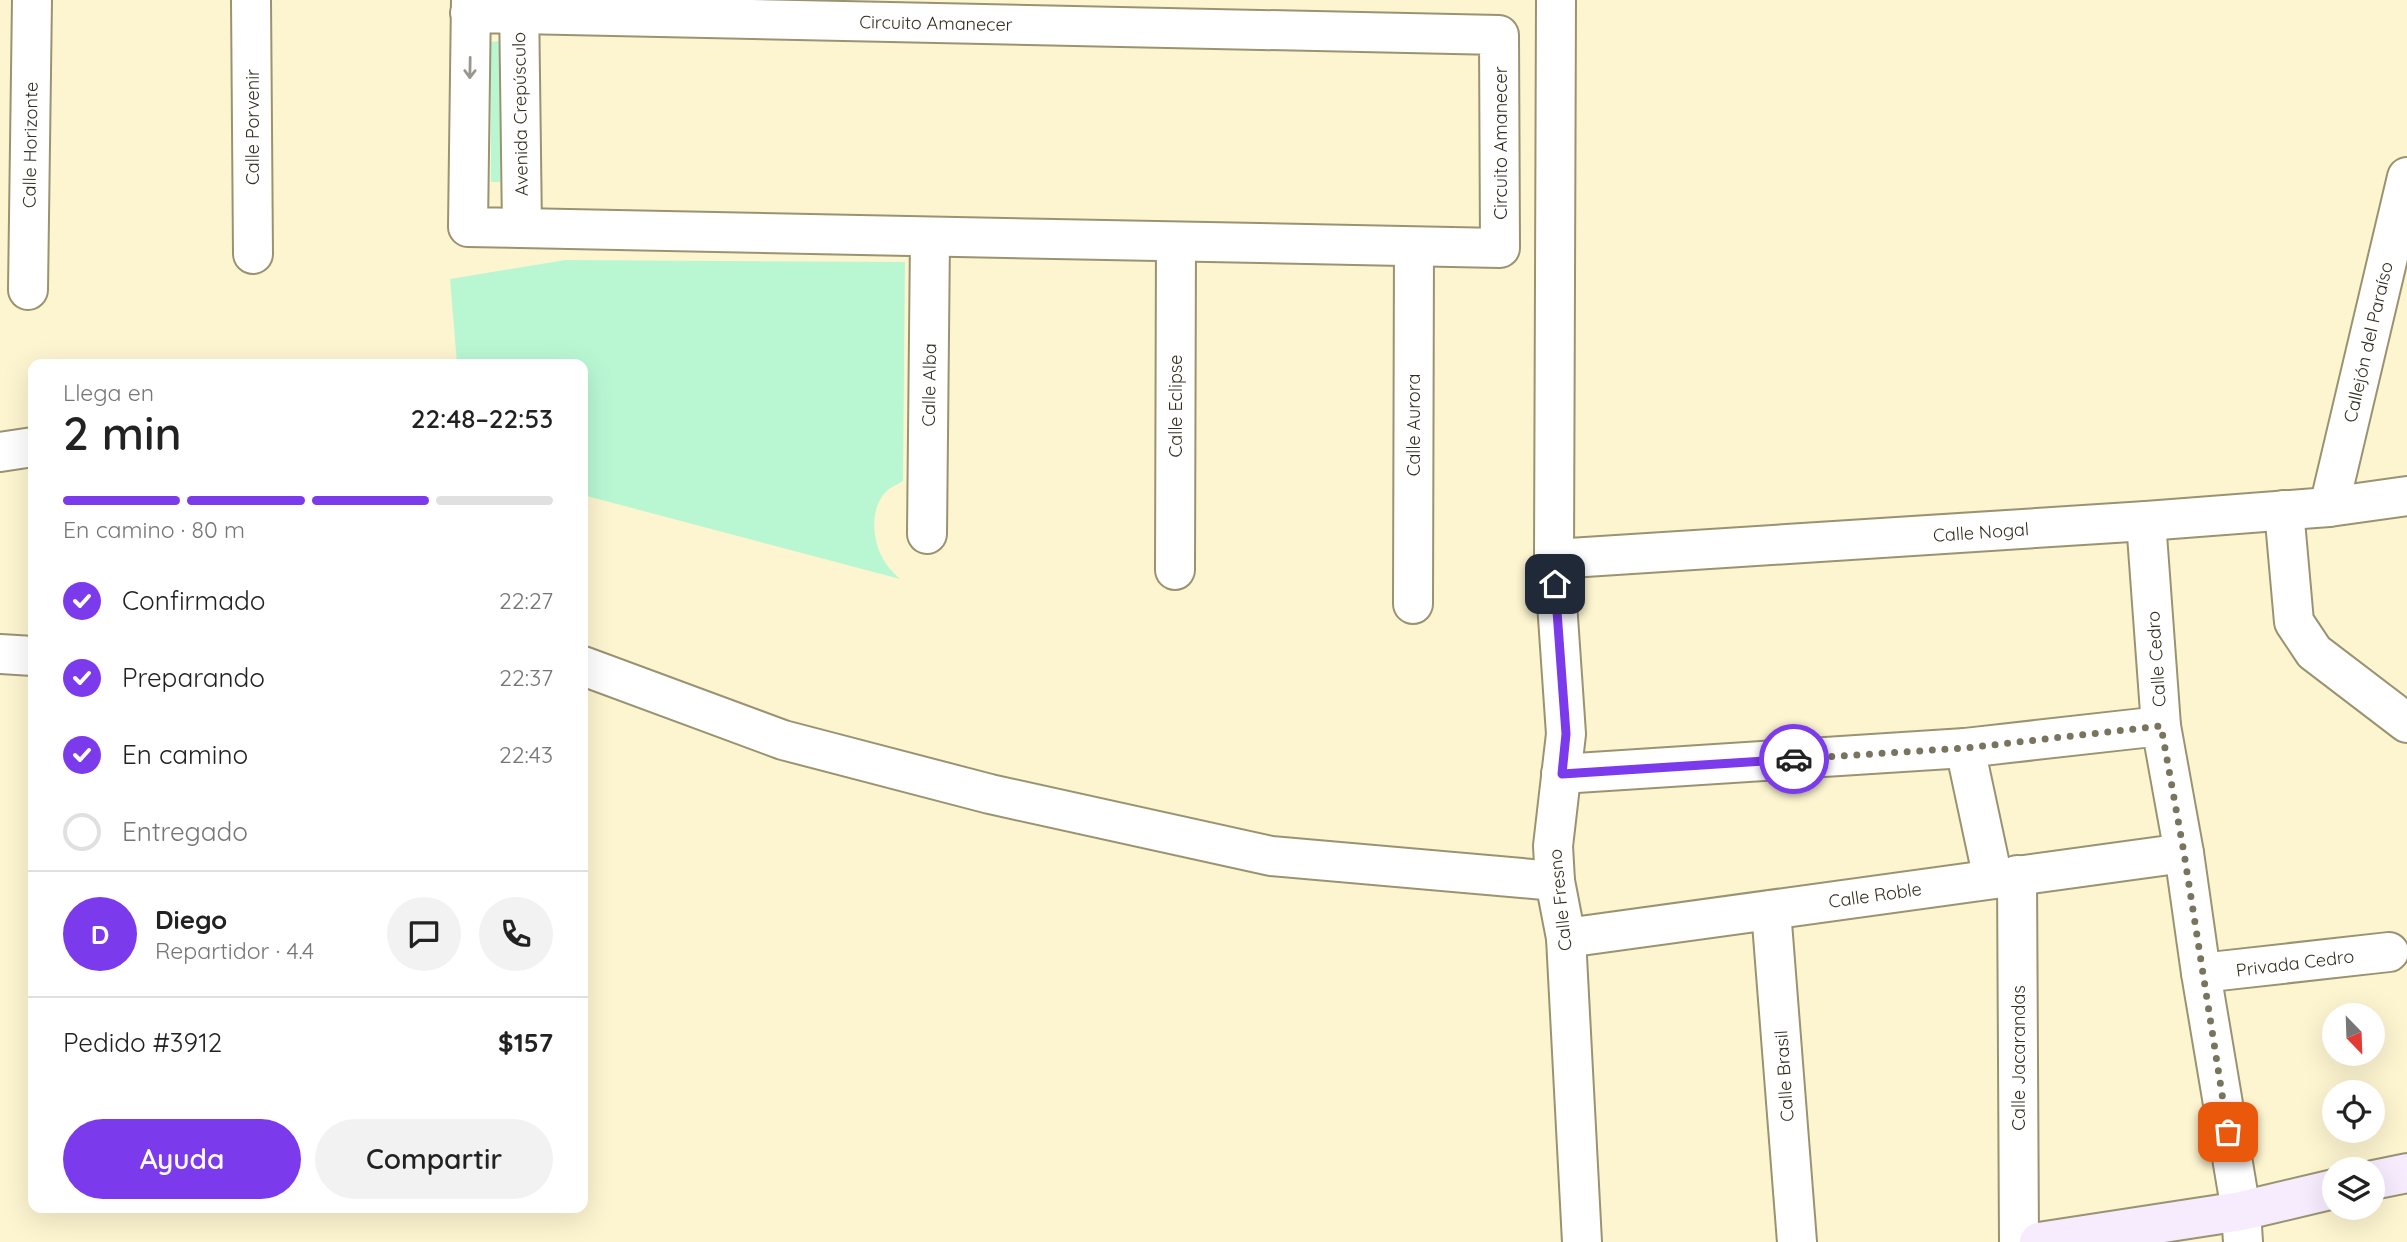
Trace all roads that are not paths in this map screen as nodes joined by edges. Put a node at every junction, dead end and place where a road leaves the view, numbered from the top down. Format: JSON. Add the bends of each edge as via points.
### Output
{"nodes":[{"id":1,"x":32,"y":0,"type":"edge"},
{"id":2,"x":251,"y":0,"type":"edge"},
{"id":3,"x":1556,"y":0,"type":"edge"},
{"id":4,"x":470,"y":6,"type":"edge"},
{"id":5,"x":519,"y":7,"type":"edge"},
{"id":6,"x":2407,"y":177,"type":"edge"},
{"id":7,"x":522,"y":228,"type":"junction"},
{"id":8,"x":930,"y":237,"type":"junction"},
{"id":9,"x":1176,"y":242,"type":"junction"},
{"id":10,"x":1414,"y":247,"type":"junction"},
{"id":11,"x":253,"y":254,"type":"dead end"},
{"id":12,"x":28,"y":290,"type":"dead end"},
{"id":13,"x":28,"y":448,"type":"edge"},
{"id":14,"x":0,"y":452,"type":"edge"},
{"id":15,"x":2407,"y":496,"type":"edge"},
{"id":16,"x":2329,"y":507,"type":"junction"},
{"id":17,"x":2284,"y":510,"type":"junction"},
{"id":18,"x":2146,"y":521,"type":"junction"},
{"id":19,"x":927,"y":534,"type":"dead end"},
{"id":20,"x":1554,"y":559,"type":"junction"},
{"id":21,"x":1175,"y":570,"type":"dead end"},
{"id":22,"x":1413,"y":604,"type":"dead end"},
{"id":23,"x":0,"y":654,"type":"edge"},
{"id":24,"x":28,"y":656,"type":"edge"},
{"id":25,"x":588,"y":668,"type":"edge"},
{"id":26,"x":2407,"y":723,"type":"edge"},
{"id":27,"x":2161,"y":726,"type":"junction"},
{"id":28,"x":1965,"y":748,"type":"junction"},
{"id":29,"x":1562,"y":774,"type":"junction"},
{"id":30,"x":2184,"y":853,"type":"junction"},
{"id":31,"x":2005,"y":877,"type":"junction"},
{"id":32,"x":1555,"y":881,"type":"junction"},
{"id":33,"x":1771,"y":910,"type":"junction"},
{"id":34,"x":1566,"y":937,"type":"junction"},
{"id":35,"x":2389,"y":951,"type":"dead end"},
{"id":36,"x":2202,"y":974,"type":"junction"},
{"id":37,"x":2407,"y":1173,"type":"edge"},
{"id":38,"x":2385,"y":1178,"type":"edge"},
{"id":39,"x":2322,"y":1194,"type":"edge"},
{"id":40,"x":2242,"y":1226,"type":"edge"},
{"id":41,"x":1582,"y":1242,"type":"edge"},
{"id":42,"x":1797,"y":1242,"type":"edge"},
{"id":43,"x":2019,"y":1242,"type":"edge"},
{"id":44,"x":2039,"y":1242,"type":"edge"}],
"edges":[{"from":1,"to":12,"type":"street","name":"Calle Horizonte"},
{"from":2,"to":11,"type":"street","name":"Calle Porvenir"},
{"from":3,"to":20,"type":"street","name":"Calle Fresno"},
{"from":4,"to":5,"type":"street","name":"Circuito Amanecer"},
{"from":4,"to":7,"type":"street","name":"Circuito Amanecer","one_way":true,"via":[[468,227]]},
{"from":5,"to":7,"type":"street","name":"Avenida Crepúsculo"},
{"from":5,"to":10,"type":"street","name":"Circuito Amanecer","via":[[1499,35],[1500,248]]},
{"from":6,"to":16,"type":"street","name":"Callejón del Paraíso"},
{"from":7,"to":8,"type":"street","name":"Circuito Amanecer"},
{"from":8,"to":9,"type":"street","name":"Circuito Amanecer"},
{"from":8,"to":19,"type":"street","name":"Calle Alba"},
{"from":9,"to":10,"type":"street","name":"Circuito Amanecer"},
{"from":9,"to":21,"type":"street","name":"Calle Eclipse"},
{"from":10,"to":22,"type":"street","name":"Calle Aurora"},
{"from":13,"to":14,"type":"street"},
{"from":15,"to":16,"type":"street","name":"Calle Nogal"},
{"from":16,"to":17,"type":"street","name":"Calle Nogal"},
{"from":17,"to":18,"type":"street","name":"Calle Nogal"},
{"from":17,"to":26,"type":"street","via":[[2294,622],[2314,652]]},
{"from":18,"to":20,"type":"street","name":"Calle Nogal"},
{"from":18,"to":27,"type":"street","name":"Calle Cedro"},
{"from":20,"to":29,"type":"street","name":"Calle Fresno","via":[[1566,734]]},
{"from":23,"to":24,"type":"street"},
{"from":25,"to":32,"type":"street","via":[[783,740],[1003,797],[1271,856]]},
{"from":27,"to":28,"type":"street"},
{"from":27,"to":30,"type":"street","name":"Calle Cedro"},
{"from":28,"to":29,"type":"street"},
{"from":28,"to":31,"type":"street","name":"Calle Jacarandas"},
{"from":29,"to":32,"type":"street","name":"Calle Fresno","via":[[1553,846]]},
{"from":30,"to":31,"type":"street","name":"Calle Roble"},
{"from":30,"to":36,"type":"street","name":"Calle Cedro"},
{"from":31,"to":33,"type":"street","name":"Calle Roble"},
{"from":31,"to":43,"type":"street","name":"Calle Jacarandas"},
{"from":32,"to":34,"type":"street","name":"Calle Fresno"},
{"from":33,"to":34,"type":"street","name":"Calle Roble"},
{"from":33,"to":42,"type":"street","name":"Calle Brasil"},
{"from":34,"to":41,"type":"street","name":"Calle Fresno"},
{"from":35,"to":36,"type":"street","name":"Privada Cedro"},
{"from":36,"to":40,"type":"street","name":"Calle Cedro"},
{"from":37,"to":38,"type":"street"},
{"from":39,"to":40,"type":"street"},
{"from":40,"to":44,"type":"street"}]}
